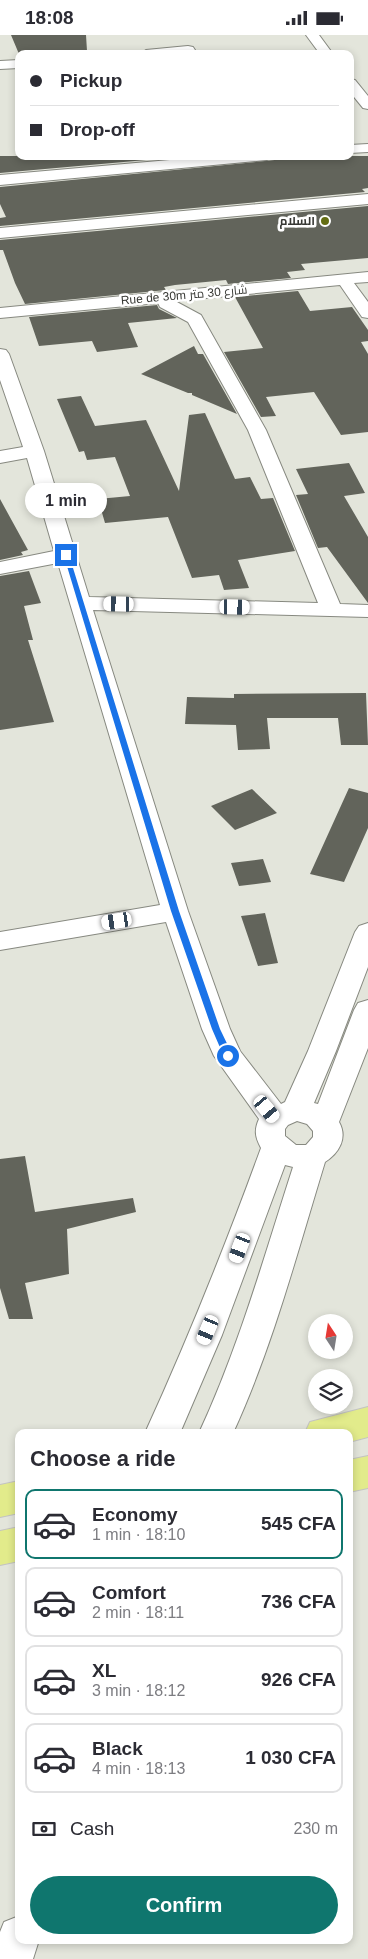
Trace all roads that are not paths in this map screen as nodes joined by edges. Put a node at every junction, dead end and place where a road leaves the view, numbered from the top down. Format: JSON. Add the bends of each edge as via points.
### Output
{"nodes":[{"id":1,"x":180,"y":35,"type":"edge"},
{"id":2,"x":312,"y":35,"type":"edge"},
{"id":3,"x":188,"y":50,"type":"edge"},
{"id":4,"x":324,"y":50,"type":"edge"},
{"id":5,"x":354,"y":88,"type":"edge"},
{"id":6,"x":366,"y":102,"type":"edge"},
{"id":7,"x":368,"y":148,"type":"edge"},
{"id":8,"x":354,"y":149,"type":"edge"},
{"id":9,"x":86,"y":160,"type":"edge"},
{"id":10,"x":223,"y":160,"type":"edge"},
{"id":11,"x":92,"y":172,"type":"junction"},
{"id":12,"x":0,"y":180,"type":"edge"},
{"id":13,"x":368,"y":199,"type":"edge"},
{"id":14,"x":0,"y":233,"type":"edge"},
{"id":15,"x":368,"y":277,"type":"edge"},
{"id":16,"x":368,"y":284,"type":"edge"},
{"id":17,"x":346,"y":286,"type":"junction"},
{"id":18,"x":166,"y":303,"type":"junction"},
{"id":19,"x":0,"y":313,"type":"edge"},
{"id":20,"x":368,"y":313,"type":"edge"},
{"id":21,"x":0,"y":319,"type":"edge"},
{"id":22,"x":0,"y":355,"type":"edge"},
{"id":23,"x":34,"y":451,"type":"junction"},
{"id":24,"x":0,"y":457,"type":"edge"},
{"id":25,"x":66,"y":555,"type":"junction"},
{"id":26,"x":0,"y":568,"type":"edge"},
{"id":27,"x":80,"y":603,"type":"junction"},
{"id":28,"x":332,"y":608,"type":"junction"},
{"id":29,"x":368,"y":611,"type":"edge"},
{"id":30,"x":175,"y":911,"type":"junction"},
{"id":31,"x":368,"y":932,"type":"edge"},
{"id":32,"x":0,"y":941,"type":"edge"},
{"id":33,"x":368,"y":1010,"type":"edge"},
{"id":34,"x":325,"y":1121,"type":"junction"},
{"id":35,"x":282,"y":1125,"type":"junction"},
{"id":36,"x":312,"y":1155,"type":"junction"},
{"id":37,"x":368,"y":1422,"type":"edge"},
{"id":38,"x":164,"y":1429,"type":"edge"},
{"id":39,"x":218,"y":1429,"type":"edge"},
{"id":40,"x":339,"y":1429,"type":"edge"},
{"id":41,"x":368,"y":1472,"type":"edge"},
{"id":42,"x":353,"y":1475,"type":"edge"},
{"id":43,"x":15,"y":1498,"type":"edge"},
{"id":44,"x":0,"y":1501,"type":"edge"},
{"id":45,"x":15,"y":1545,"type":"edge"},
{"id":46,"x":0,"y":1548,"type":"edge"},
{"id":47,"x":17,"y":1944,"type":"edge"},
{"id":48,"x":12,"y":1959,"type":"edge"}],
"edges":[{"from":1,"to":3,"type":"street"},
{"from":2,"to":4,"type":"street"},
{"from":5,"to":6,"type":"street"},
{"from":7,"to":8,"type":"street"},
{"from":9,"to":11,"type":"street"},
{"from":10,"to":11,"type":"street"},
{"from":11,"to":12,"type":"street"},
{"from":13,"to":14,"type":"street"},
{"from":15,"to":19,"type":"street","name":"Rue de 30m شارع 30 متر"},
{"from":16,"to":17,"type":"street","name":"Rue de 30m شارع 30 متر"},
{"from":17,"to":18,"type":"street","name":"Rue de 30m شارع 30 متر"},
{"from":17,"to":20,"type":"street"},
{"from":18,"to":21,"type":"street","name":"Rue de 30m شارع 30 متر"},
{"from":18,"to":28,"type":"street","via":[[195,319],[257,430]]},
{"from":22,"to":23,"type":"street"},
{"from":23,"to":24,"type":"street"},
{"from":23,"to":25,"type":"street"},
{"from":25,"to":26,"type":"street"},
{"from":25,"to":27,"type":"street"},
{"from":27,"to":28,"type":"street"},
{"from":27,"to":30,"type":"street"},
{"from":28,"to":29,"type":"street"},
{"from":30,"to":32,"type":"street"},
{"from":30,"to":35,"type":"street","via":[[228,1056]]},
{"from":31,"to":35,"type":"street","via":[[322,1051]]},
{"from":33,"to":34,"type":"street"},
{"from":34,"to":35,"type":"street","via":[[317,1115]]},
{"from":34,"to":36,"type":"street","via":[[330,1134],[328,1141]]},
{"from":35,"to":36,"type":"street","via":[[286,1155]]},
{"from":35,"to":38,"type":"street","via":[[259,1200],[215,1313]]},
{"from":36,"to":39,"type":"street","via":[[257,1330]]},
{"from":37,"to":40,"type":"main road"},
{"from":41,"to":42,"type":"main road"},
{"from":43,"to":44,"type":"main road"},
{"from":45,"to":46,"type":"main road"},
{"from":47,"to":48,"type":"street"}]}
